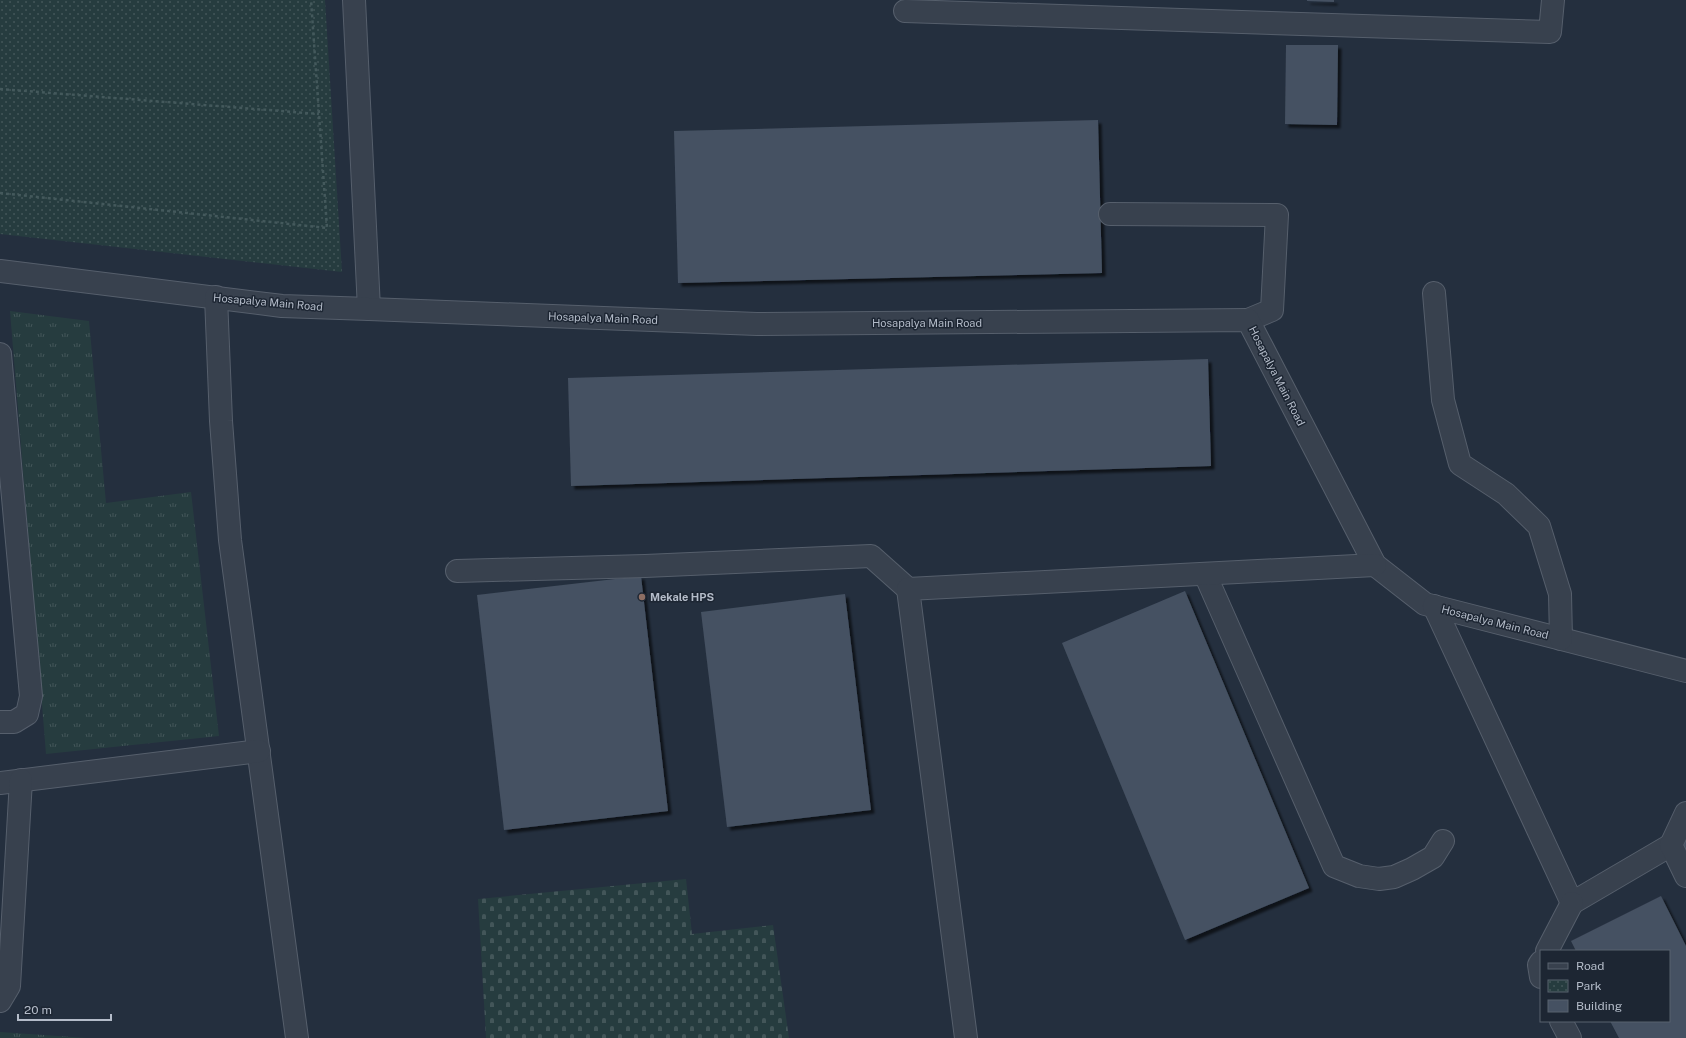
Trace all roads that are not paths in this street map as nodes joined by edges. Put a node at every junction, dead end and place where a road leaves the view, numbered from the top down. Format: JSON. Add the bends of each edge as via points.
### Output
{"nodes":[{"id":1,"x":354,"y":0,"type":"edge"},
{"id":2,"x":1553,"y":0,"type":"edge"},
{"id":3,"x":970,"y":7,"type":"edge"},
{"id":4,"x":905,"y":11,"type":"dead end"},
{"id":5,"x":1110,"y":214,"type":"dead end"},
{"id":6,"x":0,"y":271,"type":"edge"},
{"id":7,"x":1434,"y":293,"type":"dead end"},
{"id":8,"x":216,"y":297,"type":"junction"},
{"id":9,"x":370,"y":309,"type":"junction"},
{"id":10,"x":1248,"y":320,"type":"junction"},
{"id":11,"x":0,"y":354,"type":"edge"},
{"id":12,"x":1375,"y":565,"type":"junction"},
{"id":13,"x":457,"y":572,"type":"dead end"},
{"id":14,"x":1205,"y":574,"type":"junction"},
{"id":15,"x":908,"y":590,"type":"junction"},
{"id":16,"x":1434,"y":606,"type":"junction"},
{"id":17,"x":1561,"y":639,"type":"junction"},
{"id":18,"x":1686,"y":671,"type":"edge"},
{"id":19,"x":0,"y":722,"type":"edge"},
{"id":20,"x":259,"y":751,"type":"junction"},
{"id":21,"x":10,"y":782,"type":"edge"},
{"id":22,"x":1686,"y":813,"type":"edge"},
{"id":23,"x":1443,"y":841,"type":"dead end"},
{"id":24,"x":1670,"y":845,"type":"junction"},
{"id":25,"x":1686,"y":876,"type":"edge"},
{"id":26,"x":1572,"y":903,"type":"junction"},
{"id":27,"x":1548,"y":950,"type":"edge"},
{"id":28,"x":0,"y":1001,"type":"edge"},
{"id":29,"x":1562,"y":1022,"type":"edge"},
{"id":30,"x":297,"y":1038,"type":"edge"},
{"id":31,"x":966,"y":1038,"type":"edge"},
{"id":32,"x":1570,"y":1038,"type":"edge"}],
"edges":[{"from":1,"to":9,"type":"street"},
{"from":2,"to":3,"type":"street","via":[[1550,32]]},
{"from":3,"to":4,"type":"street"},
{"from":5,"to":10,"type":"street","via":[[1277,215],[1272,310]]},
{"from":6,"to":8,"type":"street","name":"Hosapalya Main Road"},
{"from":7,"to":17,"type":"street","via":[[1443,400],[1460,464],[1506,494],[1539,526],[1560,594]]},
{"from":8,"to":9,"type":"street","name":"Hosapalya Main Road","via":[[282,306]]},
{"from":8,"to":20,"type":"street","via":[[221,421],[230,540]]},
{"from":9,"to":10,"type":"street","name":"Hosapalya Main Road","via":[[757,324]]},
{"from":10,"to":12,"type":"street","name":"Hosapalya Main Road"},
{"from":11,"to":19,"type":"street","via":[[32,696],[27,714],[14,722]]},
{"from":12,"to":14,"type":"street"},
{"from":12,"to":16,"type":"street","name":"Hosapalya Main Road","via":[[1425,604]]},
{"from":13,"to":15,"type":"street","via":[[871,556]]},
{"from":14,"to":15,"type":"street"},
{"from":14,"to":23,"type":"street","via":[[1334,866],[1359,876],[1394,877],[1433,857]]},
{"from":15,"to":31,"type":"street"},
{"from":16,"to":17,"type":"street","name":"Hosapalya Main Road"},
{"from":16,"to":26,"type":"street"},
{"from":17,"to":18,"type":"street","name":"Hosapalya Main Road"},
{"from":20,"to":21,"type":"street"},
{"from":20,"to":30,"type":"street"},
{"from":21,"to":28,"type":"street","via":[[9,986]]},
{"from":22,"to":24,"type":"street"},
{"from":24,"to":25,"type":"street"},
{"from":24,"to":26,"type":"street"},
{"from":26,"to":27,"type":"street"},
{"from":29,"to":32,"type":"street"}]}
